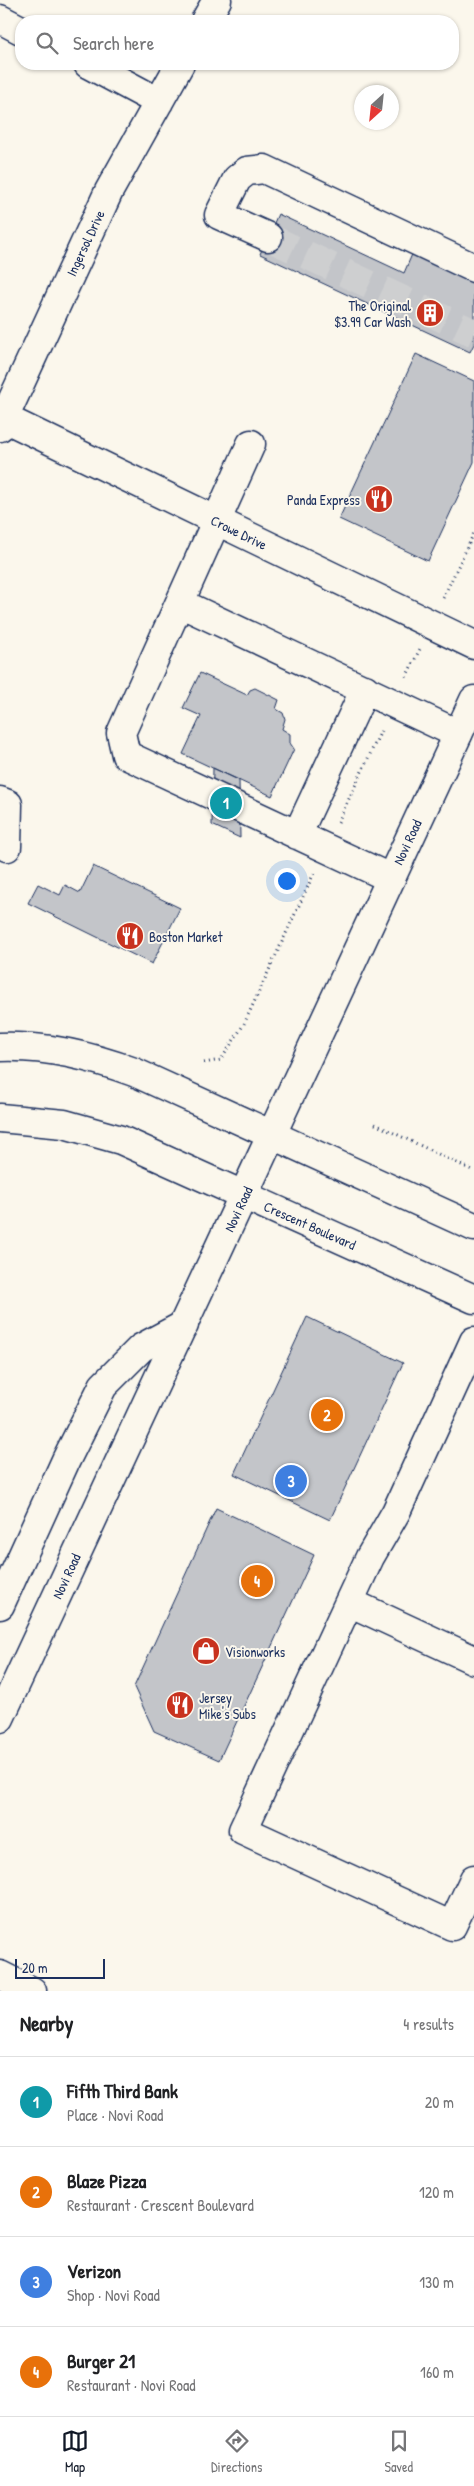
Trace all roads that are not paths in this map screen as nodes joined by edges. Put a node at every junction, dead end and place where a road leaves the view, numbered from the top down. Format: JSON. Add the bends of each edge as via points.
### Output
{"nodes":[{"id":1,"x":217,"y":0,"type":"edge"},
{"id":2,"x":208,"y":15,"type":"edge"},
{"id":3,"x":0,"y":19,"type":"edge"},
{"id":4,"x":15,"y":27,"type":"edge"},
{"id":5,"x":99,"y":70,"type":"edge"},
{"id":6,"x":177,"y":70,"type":"edge"},
{"id":7,"x":159,"y":102,"type":"junction"},
{"id":8,"x":268,"y":237,"type":"tunnel mouth"},
{"id":9,"x":474,"y":268,"type":"edge"},
{"id":10,"x":2,"y":422,"type":"edge"},
{"id":11,"x":251,"y":444,"type":"dead end"},
{"id":12,"x":218,"y":522,"type":"junction"},
{"id":13,"x":180,"y":603,"type":"junction"},
{"id":14,"x":474,"y":645,"type":"edge"},
{"id":15,"x":366,"y":689,"type":"junction"},
{"id":16,"x":474,"y":700,"type":"edge"},
{"id":17,"x":458,"y":734,"type":"junction"},
{"id":18,"x":0,"y":801,"type":"edge"},
{"id":19,"x":297,"y":834,"type":"junction"},
{"id":20,"x":7,"y":847,"type":"dead end"},
{"id":21,"x":390,"y":878,"type":"junction"},
{"id":22,"x":0,"y":1047,"type":"edge"},
{"id":23,"x":0,"y":1118,"type":"edge"},
{"id":24,"x":272,"y":1133,"type":"junction"},
{"id":25,"x":245,"y":1195,"type":"junction"},
{"id":26,"x":474,"y":1227,"type":"edge"},
{"id":27,"x":474,"y":1300,"type":"edge"},
{"id":28,"x":184,"y":1325,"type":"junction"},
{"id":29,"x":474,"y":1341,"type":"edge"},
{"id":30,"x":349,"y":1602,"type":"junction"},
{"id":31,"x":0,"y":1605,"type":"edge"},
{"id":32,"x":474,"y":1660,"type":"edge"},
{"id":33,"x":0,"y":1718,"type":"edge"},
{"id":34,"x":474,"y":1879,"type":"edge"},
{"id":35,"x":0,"y":1974,"type":"edge"},
{"id":36,"x":32,"y":1991,"type":"edge"}],
"edges":[{"from":1,"to":2,"type":"main road"},
{"from":3,"to":4,"type":"main road"},
{"from":5,"to":7,"type":"main road"},
{"from":6,"to":7,"type":"main road","name":"Ingersol Drive"},
{"from":7,"to":10,"type":"main road","name":"Ingersol Drive","via":[[109,191]]},
{"from":8,"to":9,"type":"main road","via":[[219,214],[237,179],[247,171],[264,169]]},
{"from":10,"to":12,"type":"main road","name":"Crowe Drive"},
{"from":11,"to":12,"type":"main road"},
{"from":12,"to":13,"type":"main road"},
{"from":12,"to":14,"type":"main road","name":"Crowe Drive"},
{"from":13,"to":15,"type":"main road"},
{"from":13,"to":19,"type":"main road","via":[[120,733],[126,756]]},
{"from":15,"to":17,"type":"main road"},
{"from":15,"to":19,"type":"main road"},
{"from":16,"to":17,"type":"main road","name":"Novi Road"},
{"from":17,"to":21,"type":"main road","name":"Novi Road"},
{"from":18,"to":20,"type":"main road","via":[[8,804]]},
{"from":19,"to":21,"type":"main road"},
{"from":21,"to":24,"type":"main road","name":"Novi Road"},
{"from":22,"to":24,"type":"main road","via":[[100,1059]]},
{"from":23,"to":25,"type":"main road","name":"Crescent Boulevard","via":[[64,1124],[103,1133]]},
{"from":24,"to":25,"type":"main road","name":"Novi Road"},
{"from":24,"to":26,"type":"main road"},
{"from":25,"to":27,"type":"main road","name":"Crescent Boulevard"},
{"from":25,"to":28,"type":"main road","name":"Novi Road"},
{"from":28,"to":31,"type":"main road","via":[[141,1348],[103,1386]]},
{"from":28,"to":33,"type":"main road","name":"Novi Road"},
{"from":29,"to":30,"type":"main road","via":[[396,1512]]},
{"from":30,"to":32,"type":"main road"},
{"from":30,"to":34,"type":"main road","via":[[243,1830],[452,1926]]},
{"from":35,"to":36,"type":"main road"}]}
